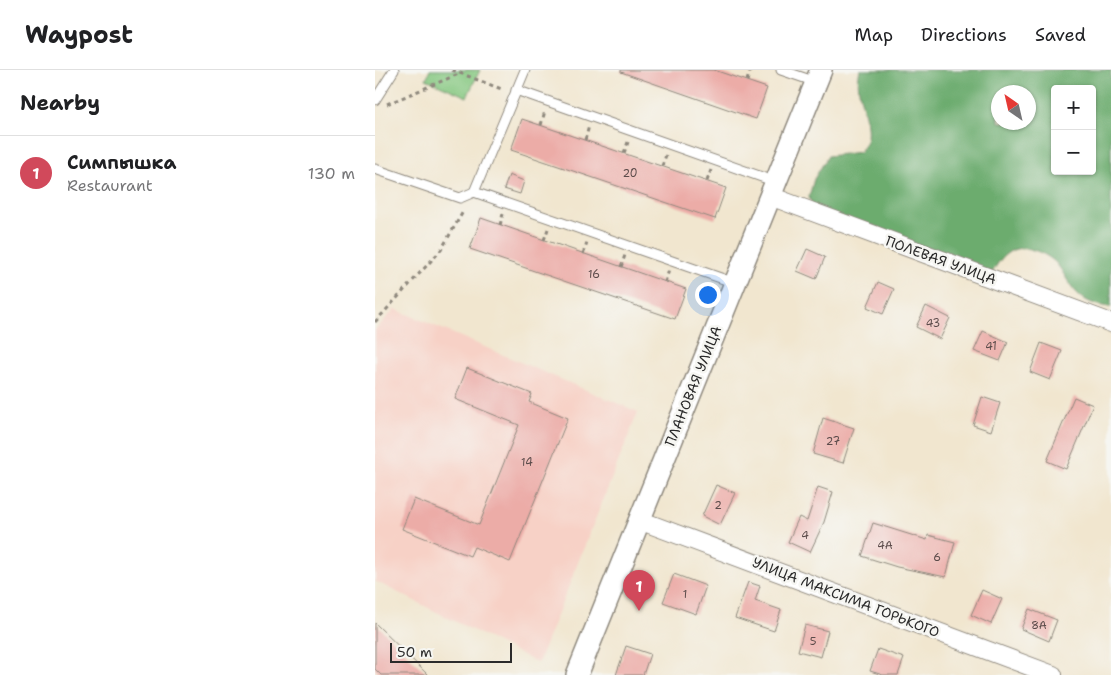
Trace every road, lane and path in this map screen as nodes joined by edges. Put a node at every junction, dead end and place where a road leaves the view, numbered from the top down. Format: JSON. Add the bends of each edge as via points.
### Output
{"nodes":[{"id":1,"x":394,"y":70,"type":"edge"},
{"id":2,"x":452,"y":70,"type":"edge"},
{"id":3,"x":525,"y":70,"type":"edge"},
{"id":4,"x":751,"y":70,"type":"edge"},
{"id":5,"x":781,"y":70,"type":"edge"},
{"id":6,"x":461,"y":73,"type":"junction"},
{"id":7,"x":819,"y":76,"type":"edge"},
{"id":8,"x":747,"y":81,"type":"dead end"},
{"id":9,"x":515,"y":92,"type":"junction"},
{"id":10,"x":375,"y":100,"type":"edge"},
{"id":11,"x":384,"y":105,"type":"dead end"},
{"id":12,"x":375,"y":169,"type":"edge"},
{"id":13,"x":773,"y":189,"type":"junction"},
{"id":14,"x":473,"y":192,"type":"junction"},
{"id":15,"x":735,"y":283,"type":"junction"},
{"id":16,"x":375,"y":322,"type":"edge"},
{"id":17,"x":1111,"y":323,"type":"edge"},
{"id":18,"x":639,"y":520,"type":"junction"},
{"id":19,"x":577,"y":675,"type":"edge"},
{"id":20,"x":1053,"y":675,"type":"edge"}],
"edges":[{"from":1,"to":10,"type":"lane"},
{"from":2,"to":6,"type":"path"},
{"from":3,"to":9,"type":"lane"},
{"from":4,"to":8,"type":"path"},
{"from":5,"to":7,"type":"lane"},
{"from":6,"to":9,"type":"path"},
{"from":6,"to":11,"type":"path"},
{"from":7,"to":13,"type":"street","name":"ПЛАНОВАЯ УЛИЦА"},
{"from":9,"to":13,"type":"lane"},
{"from":9,"to":14,"type":"lane"},
{"from":12,"to":14,"type":"lane","via":[[460,198]]},
{"from":13,"to":15,"type":"street","name":"ПЛАНОВАЯ УЛИЦА"},
{"from":13,"to":17,"type":"street","name":"ПОЛЕВАЯ УЛИЦА"},
{"from":14,"to":15,"type":"lane"},
{"from":14,"to":16,"type":"path","via":[[441,250]]},
{"from":15,"to":18,"type":"street","name":"ПЛАНОВАЯ УЛИЦА"},
{"from":18,"to":19,"type":"street","name":"ПЛАНОВАЯ УЛИЦА"},
{"from":18,"to":20,"type":"street","name":"УЛИЦА МАКСИМА ГОРЬКОГО"}]}
